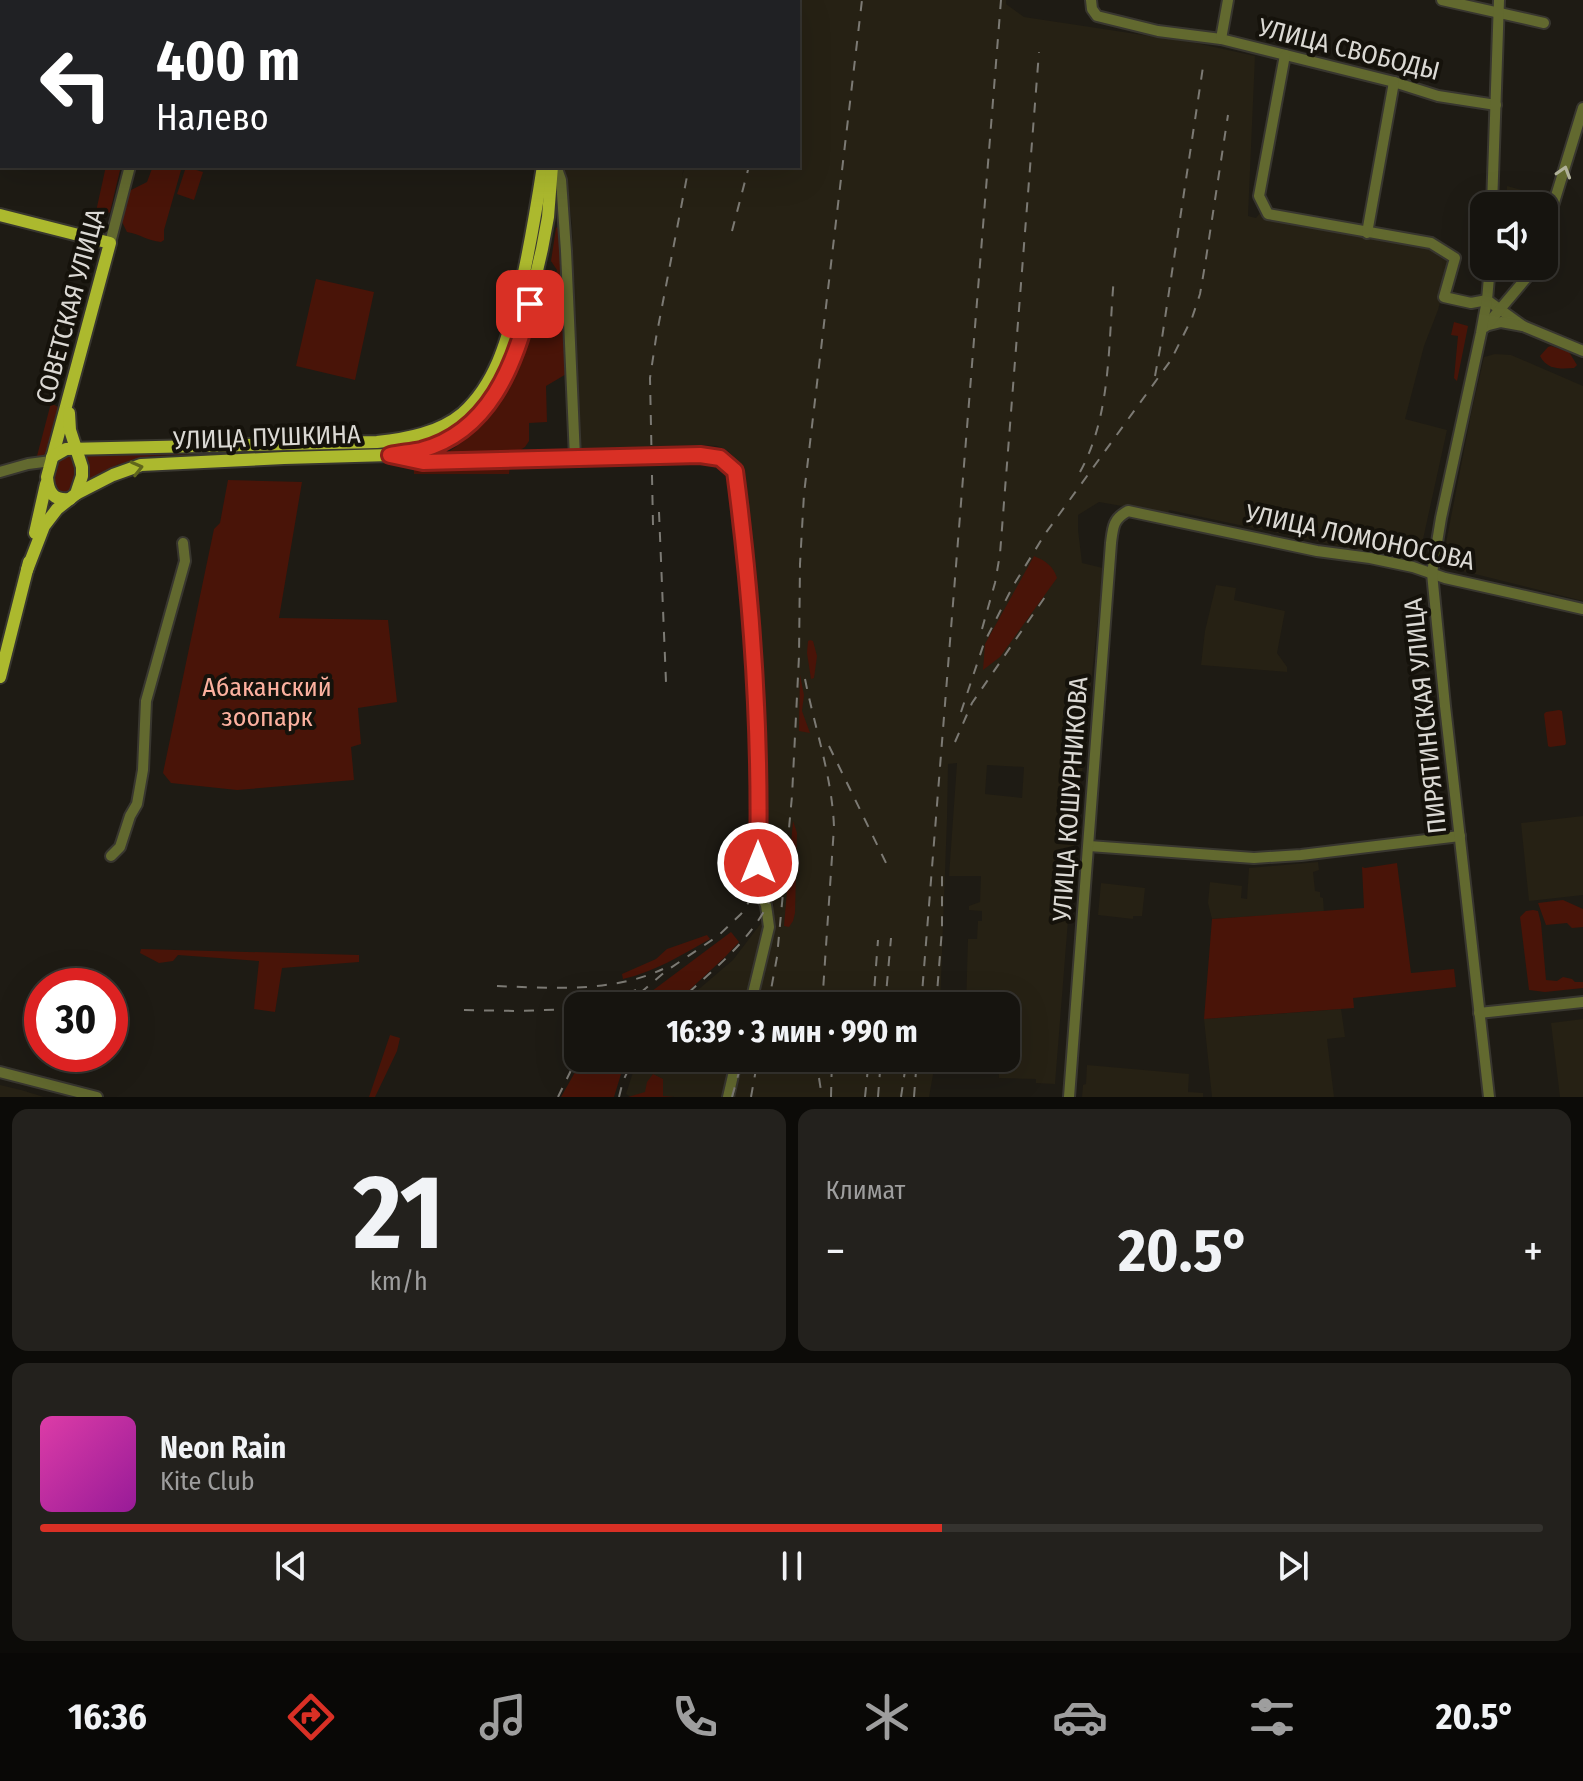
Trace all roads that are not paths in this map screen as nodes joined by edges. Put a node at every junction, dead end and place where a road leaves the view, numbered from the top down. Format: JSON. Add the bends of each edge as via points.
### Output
{"nodes":[{"id":1,"x":1090,"y":0,"type":"edge"},
{"id":2,"x":1228,"y":0,"type":"edge"},
{"id":3,"x":1442,"y":0,"type":"edge"},
{"id":4,"x":1499,"y":0,"type":"edge"},
{"id":5,"x":1499,"y":12,"type":"junction"},
{"id":6,"x":1544,"y":23,"type":"dead end"},
{"id":7,"x":1221,"y":39,"type":"junction"},
{"id":8,"x":1285,"y":55,"type":"junction"},
{"id":9,"x":1394,"y":82,"type":"junction"},
{"id":10,"x":1496,"y":105,"type":"junction"},
{"id":11,"x":1583,"y":108,"type":"edge"},
{"id":12,"x":129,"y":168,"type":"edge"},
{"id":13,"x":543,"y":168,"type":"edge"},
{"id":14,"x":554,"y":168,"type":"edge"},
{"id":15,"x":555,"y":168,"type":"edge"},
{"id":16,"x":1493,"y":192,"type":"edge"},
{"id":17,"x":1557,"y":192,"type":"edge"},
{"id":18,"x":0,"y":215,"type":"edge"},
{"id":19,"x":1367,"y":233,"type":"junction"},
{"id":20,"x":110,"y":243,"type":"junction"},
{"id":21,"x":1489,"y":280,"type":"edge"},
{"id":22,"x":1524,"y":280,"type":"edge"},
{"id":23,"x":1487,"y":300,"type":"junction"},
{"id":24,"x":1500,"y":308,"type":"junction"},
{"id":25,"x":1523,"y":326,"type":"junction"},
{"id":26,"x":1483,"y":330,"type":"junction"},
{"id":27,"x":1583,"y":351,"type":"edge"},
{"id":28,"x":72,"y":385,"type":"junction"},
{"id":29,"x":70,"y":430,"type":"junction"},
{"id":30,"x":119,"y":447,"type":"junction"},
{"id":31,"x":75,"y":448,"type":"junction"},
{"id":32,"x":390,"y":455,"type":"junction"},
{"id":33,"x":575,"y":458,"type":"junction"},
{"id":34,"x":52,"y":459,"type":"junction"},
{"id":35,"x":0,"y":472,"type":"edge"},
{"id":36,"x":47,"y":477,"type":"junction"},
{"id":37,"x":73,"y":496,"type":"junction"},
{"id":38,"x":1128,"y":511,"type":"joint"},
{"id":39,"x":183,"y":543,"type":"dead end"},
{"id":40,"x":27,"y":570,"type":"junction"},
{"id":41,"x":1432,"y":573,"type":"junction"},
{"id":42,"x":1583,"y":609,"type":"edge"},
{"id":43,"x":0,"y":677,"type":"edge"},
{"id":44,"x":1460,"y":836,"type":"junction"},
{"id":45,"x":1089,"y":846,"type":"junction"},
{"id":46,"x":111,"y":856,"type":"dead end"},
{"id":47,"x":753,"y":992,"type":"edge"},
{"id":48,"x":1583,"y":1002,"type":"edge"},
{"id":49,"x":1479,"y":1013,"type":"junction"},
{"id":50,"x":0,"y":1072,"type":"edge"},
{"id":51,"x":734,"y":1072,"type":"edge"},
{"id":52,"x":97,"y":1097,"type":"edge"},
{"id":53,"x":728,"y":1097,"type":"edge"},
{"id":54,"x":1069,"y":1097,"type":"edge"},
{"id":55,"x":1489,"y":1097,"type":"edge"}],
"edges":[{"from":1,"to":7,"type":"street","name":"УЛИЦА СВОБОДЫ","via":[[1097,16]]},
{"from":2,"to":7,"type":"street"},
{"from":3,"to":5,"type":"street"},
{"from":4,"to":5,"type":"street"},
{"from":5,"to":6,"type":"street"},
{"from":5,"to":10,"type":"street"},
{"from":7,"to":8,"type":"street","name":"УЛИЦА СВОБОДЫ"},
{"from":8,"to":9,"type":"street","name":"УЛИЦА СВОБОДЫ"},
{"from":8,"to":19,"type":"street","via":[[1259,196],[1268,214]]},
{"from":9,"to":10,"type":"street","name":"УЛИЦА СВОБОДЫ"},
{"from":9,"to":19,"type":"street"},
{"from":10,"to":16,"type":"street"},
{"from":17,"to":11,"type":"street","one_way":true},
{"from":12,"to":20,"type":"street","name":"СОВЕТСКАЯ УЛИЦА"},
{"from":13,"to":30,"type":"main road","name":"УЛИЦА ПУШКИНА","via":[[531,247],[508,336],[482,392],[462,414],[435,430],[396,440]]},
{"from":14,"to":32,"type":"main road","name":"УЛИЦА ПУШКИНА","via":[[530,304],[512,363],[496,394],[472,423],[445,440]]},
{"from":15,"to":33,"type":"street","via":[[561,180],[566,251]]},
{"from":18,"to":20,"type":"main road"},
{"from":19,"to":23,"type":"street","via":[[1431,243],[1455,258],[1444,297],[1471,303]]},
{"from":20,"to":28,"type":"main road","name":"СОВЕТСКАЯ УЛИЦА"},
{"from":21,"to":23,"type":"street","name":"ПИРЯТИНСКАЯ УЛИЦА"},
{"from":22,"to":24,"type":"street"},
{"from":23,"to":24,"type":"street"},
{"from":23,"to":26,"type":"street","name":"ПИРЯТИНСКАЯ УЛИЦА"},
{"from":24,"to":25,"type":"street"},
{"from":24,"to":26,"type":"street"},
{"from":25,"to":26,"type":"street","via":[[1501,322]]},
{"from":25,"to":27,"type":"street"},
{"from":26,"to":41,"type":"street","name":"ПИРЯТИНСКАЯ УЛИЦА"},
{"from":28,"to":29,"type":"main road"},
{"from":28,"to":34,"type":"main road","name":"СОВЕТСКАЯ УЛИЦА"},
{"from":29,"to":30,"type":"main road","via":[[87,443]]},
{"from":29,"to":31,"type":"main road"},
{"from":30,"to":31,"type":"main road","name":"УЛИЦА ПУШКИНА"},
{"from":31,"to":34,"type":"main road"},
{"from":31,"to":37,"type":"main road","via":[[82,476]]},
{"from":32,"to":33,"type":"street","via":[[423,462]]},
{"from":37,"to":32,"type":"main road","name":"УЛИЦА ПУШКИНА","one_way":true,"via":[[141,465]]},
{"from":33,"to":47,"type":"street","via":[[700,455],[720,458],[735,471],[755,686],[757,888],[769,927]]},
{"from":34,"to":35,"type":"street"},
{"from":34,"to":36,"type":"main road"},
{"from":36,"to":37,"type":"main road","via":[[55,498]]},
{"from":36,"to":40,"type":"main road"},
{"from":37,"to":40,"type":"main road","name":"УЛИЦА ПУШКИНА","via":[[44,526]]},
{"from":38,"to":41,"type":"street","name":"УЛИЦА ЛОМОНОСОВА"},
{"from":38,"to":45,"type":"street","name":"УЛИЦА КОШУРНИКОВА","via":[[1114,525],[1111,543]]},
{"from":39,"to":46,"type":"street","via":[[185,561],[146,701],[137,804],[120,847]]},
{"from":40,"to":43,"type":"main road"},
{"from":41,"to":42,"type":"street","name":"УЛИЦА ЛОМОНОСОВА"},
{"from":41,"to":44,"type":"street","name":"ПИРЯТИНСКАЯ УЛИЦА"},
{"from":44,"to":45,"type":"street","via":[[1254,858]]},
{"from":44,"to":49,"type":"street","name":"ПИРЯТИНСКАЯ УЛИЦА"},
{"from":45,"to":54,"type":"street","name":"УЛИЦА КОШУРНИКОВА"},
{"from":48,"to":49,"type":"street"},
{"from":49,"to":55,"type":"street","name":"ПИРЯТИНСКАЯ УЛИЦА"},
{"from":50,"to":52,"type":"street"},
{"from":51,"to":53,"type":"street"}]}
